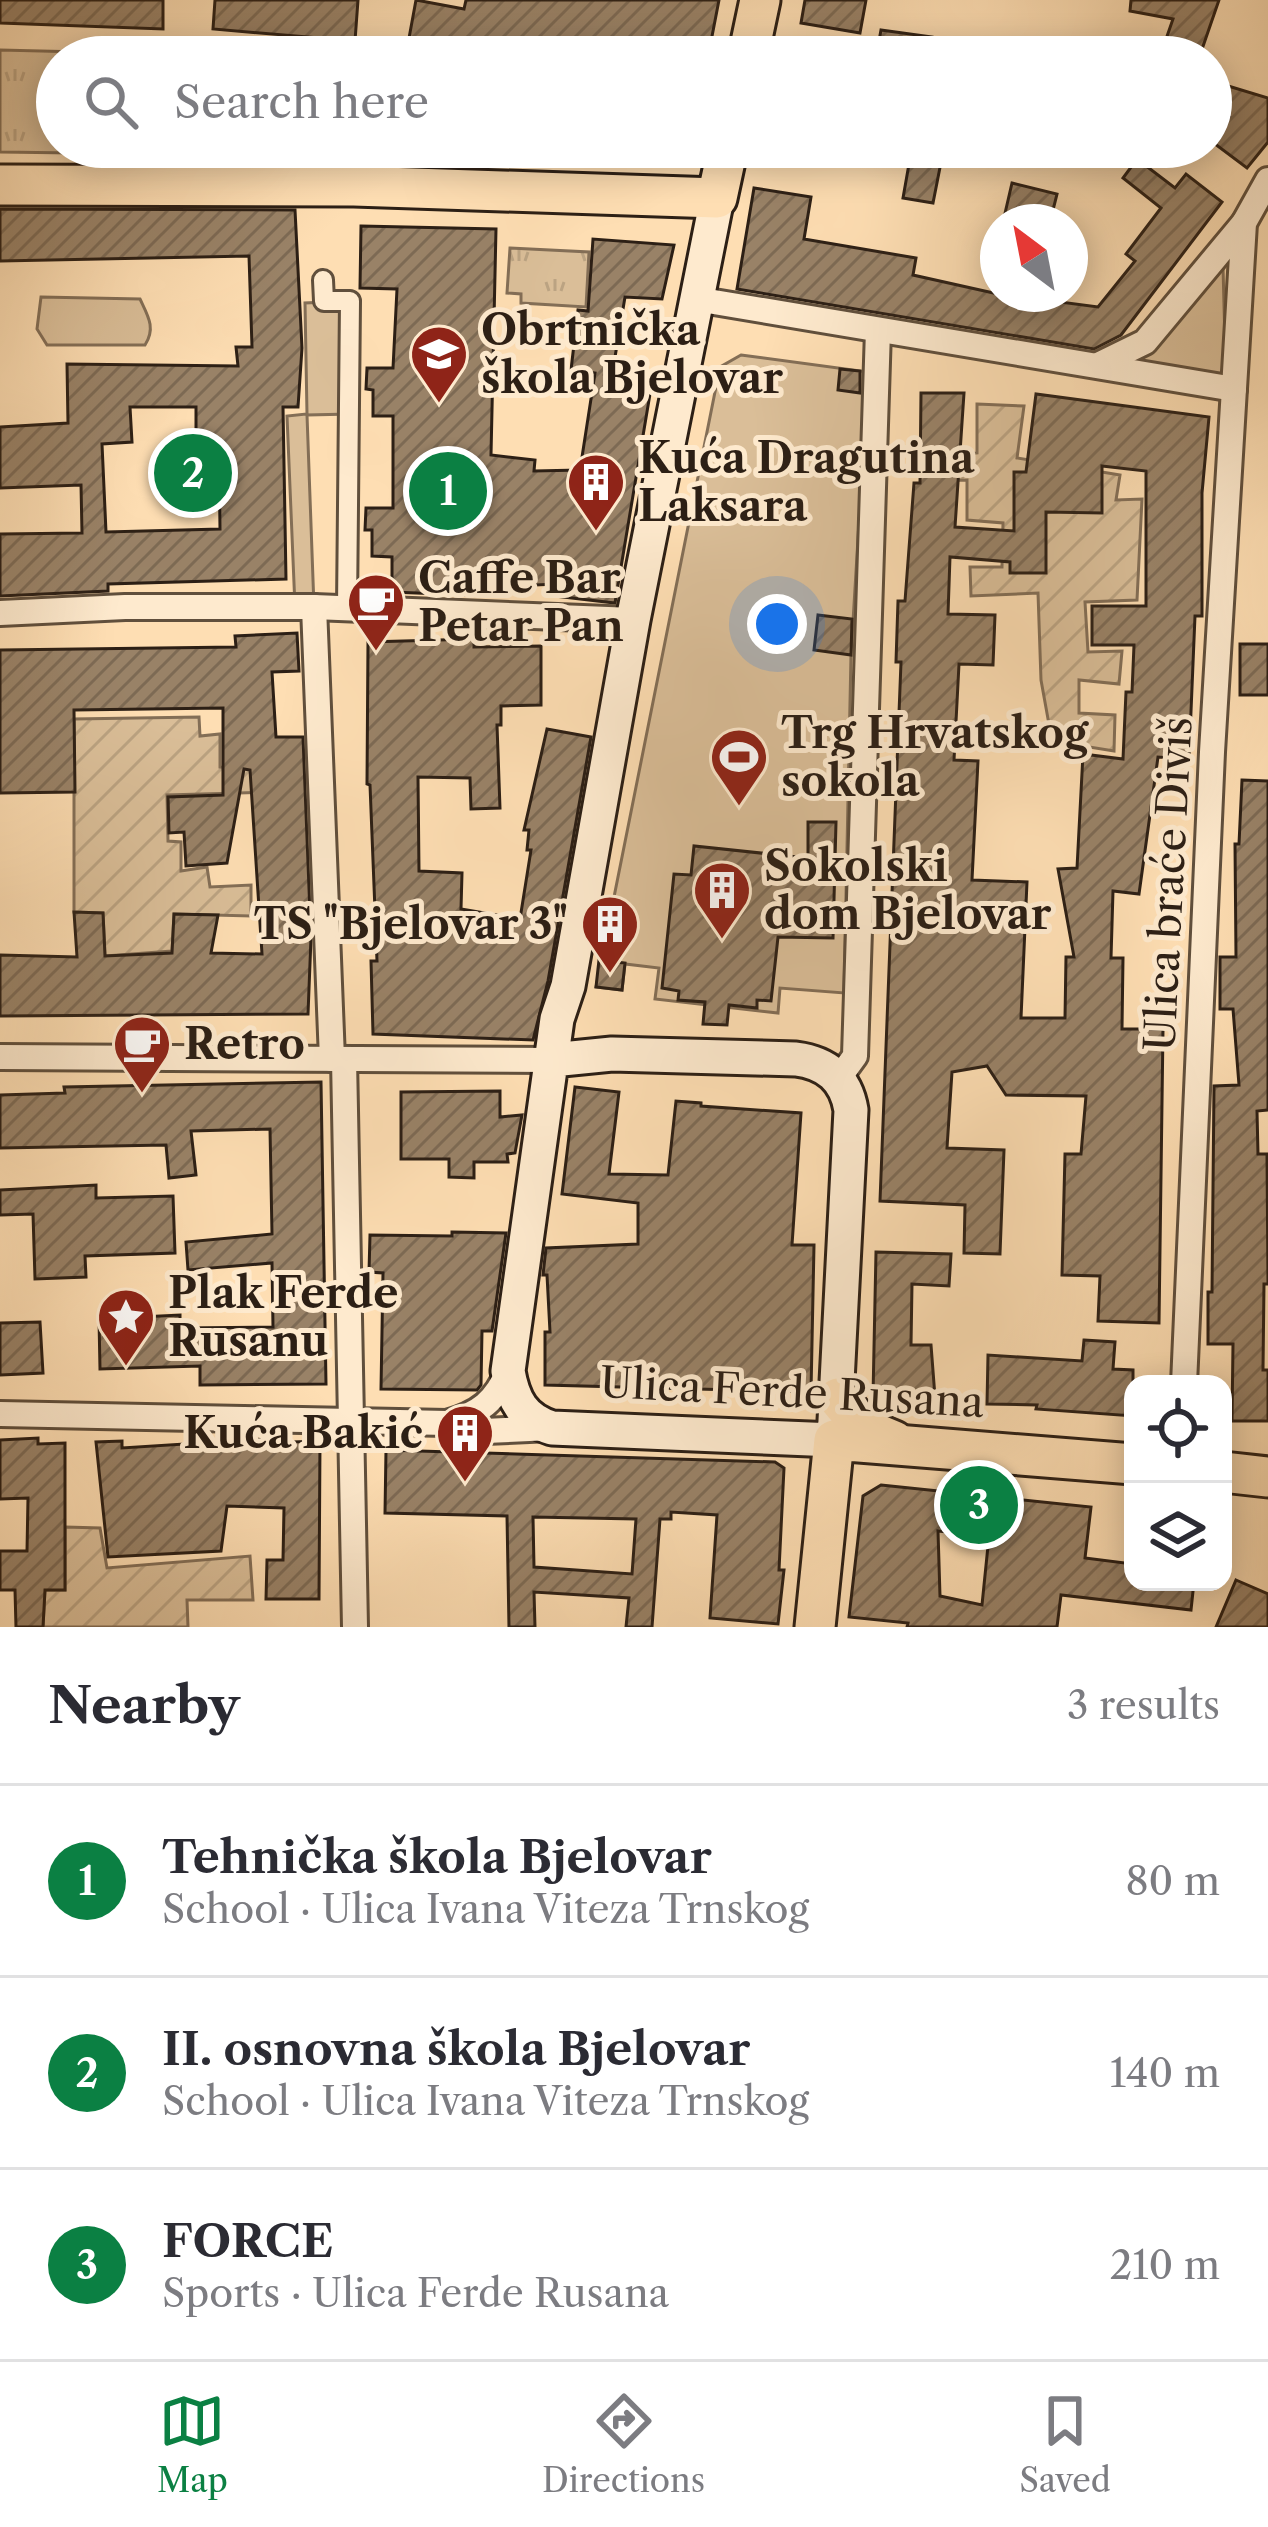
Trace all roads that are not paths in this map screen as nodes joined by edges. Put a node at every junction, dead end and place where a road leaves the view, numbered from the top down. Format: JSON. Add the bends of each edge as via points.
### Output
{"nodes":[{"id":1,"x":760,"y":0,"type":"edge"},
{"id":2,"x":752,"y":36,"type":"edge"},
{"id":3,"x":723,"y":168,"type":"edge"},
{"id":4,"x":1268,"y":180,"type":"edge"},
{"id":5,"x":0,"y":185,"type":"edge"},
{"id":6,"x":717,"y":198,"type":"junction"},
{"id":7,"x":1244,"y":223,"type":"junction"},
{"id":8,"x":323,"y":280,"type":"dead end"},
{"id":9,"x":697,"y":299,"type":"junction"},
{"id":10,"x":878,"y":330,"type":"junction"},
{"id":11,"x":1097,"y":365,"type":"junction"},
{"id":12,"x":1234,"y":388,"type":"junction"},
{"id":13,"x":330,"y":607,"type":"junction"},
{"id":14,"x":0,"y":613,"type":"edge"},
{"id":15,"x":633,"y":620,"type":"junction"},
{"id":16,"x":568,"y":986,"type":"junction"},
{"id":17,"x":612,"y":1054,"type":"junction"},
{"id":18,"x":0,"y":1057,"type":"edge"},
{"id":19,"x":338,"y":1059,"type":"junction"},
{"id":20,"x":552,"y":1060,"type":"junction"},
{"id":21,"x":839,"y":1078,"type":"junction"},
{"id":22,"x":508,"y":1371,"type":"junction"},
{"id":23,"x":1184,"y":1375,"type":"edge"},
{"id":24,"x":838,"y":1398,"type":"junction"},
{"id":25,"x":0,"y":1414,"type":"edge"},
{"id":26,"x":349,"y":1420,"type":"junction"},
{"id":27,"x":447,"y":1423,"type":"junction"},
{"id":28,"x":552,"y":1428,"type":"junction"},
{"id":29,"x":834,"y":1441,"type":"junction"},
{"id":30,"x":905,"y":1445,"type":"junction"},
{"id":31,"x":1124,"y":1463,"type":"edge"},
{"id":32,"x":1232,"y":1473,"type":"edge"},
{"id":33,"x":1268,"y":1477,"type":"edge"},
{"id":34,"x":356,"y":1627,"type":"edge"},
{"id":35,"x":815,"y":1627,"type":"edge"}],
"edges":[{"from":1,"to":2,"type":"main road"},
{"from":3,"to":6,"type":"main road"},
{"from":4,"to":7,"type":"street"},
{"from":5,"to":6,"type":"main road"},
{"from":6,"to":9,"type":"main road"},
{"from":7,"to":11,"type":"street","via":[[1145,342]]},
{"from":7,"to":12,"type":"street","name":"Ulica braće Diviš"},
{"from":8,"to":13,"type":"street","via":[[324,302],[350,301]]},
{"from":9,"to":10,"type":"street"},
{"from":9,"to":15,"type":"main road"},
{"from":10,"to":11,"type":"street"},
{"from":10,"to":21,"type":"street","via":[[856,1036],[853,1063]]},
{"from":11,"to":12,"type":"street"},
{"from":12,"to":23,"type":"street","name":"Ulica braće Diviš"},
{"from":13,"to":14,"type":"street"},
{"from":13,"to":15,"type":"street"},
{"from":13,"to":19,"type":"street"},
{"from":15,"to":16,"type":"main road"},
{"from":16,"to":17,"type":"main road","via":[[588,1036]]},
{"from":16,"to":20,"type":"main road"},
{"from":17,"to":20,"type":"main road"},
{"from":17,"to":21,"type":"main road","via":[[796,1059]]},
{"from":18,"to":19,"type":"street"},
{"from":19,"to":20,"type":"street"},
{"from":19,"to":26,"type":"street"},
{"from":20,"to":22,"type":"main road"},
{"from":21,"to":24,"type":"main road","via":[[851,1110]]},
{"from":22,"to":27,"type":"street","via":[[493,1400]]},
{"from":22,"to":28,"type":"main road","via":[[525,1414]]},
{"from":24,"to":29,"type":"main road"},
{"from":24,"to":30,"type":"main road","via":[[863,1428]]},
{"from":25,"to":26,"type":"street","name":"Ulica Ferde Rusana"},
{"from":26,"to":27,"type":"street","name":"Ulica Ferde Rusana"},
{"from":26,"to":34,"type":"street"},
{"from":27,"to":28,"type":"street","name":"Ulica Ferde Rusana","via":[[485,1432]]},
{"from":28,"to":29,"type":"main road","name":"Ulica Ferde Rusana"},
{"from":29,"to":30,"type":"main road","name":"Ulica Ferde Rusana"},
{"from":29,"to":35,"type":"main road"},
{"from":30,"to":31,"type":"main road","name":"Ulica Ferde Rusana"},
{"from":32,"to":33,"type":"main road"}]}
